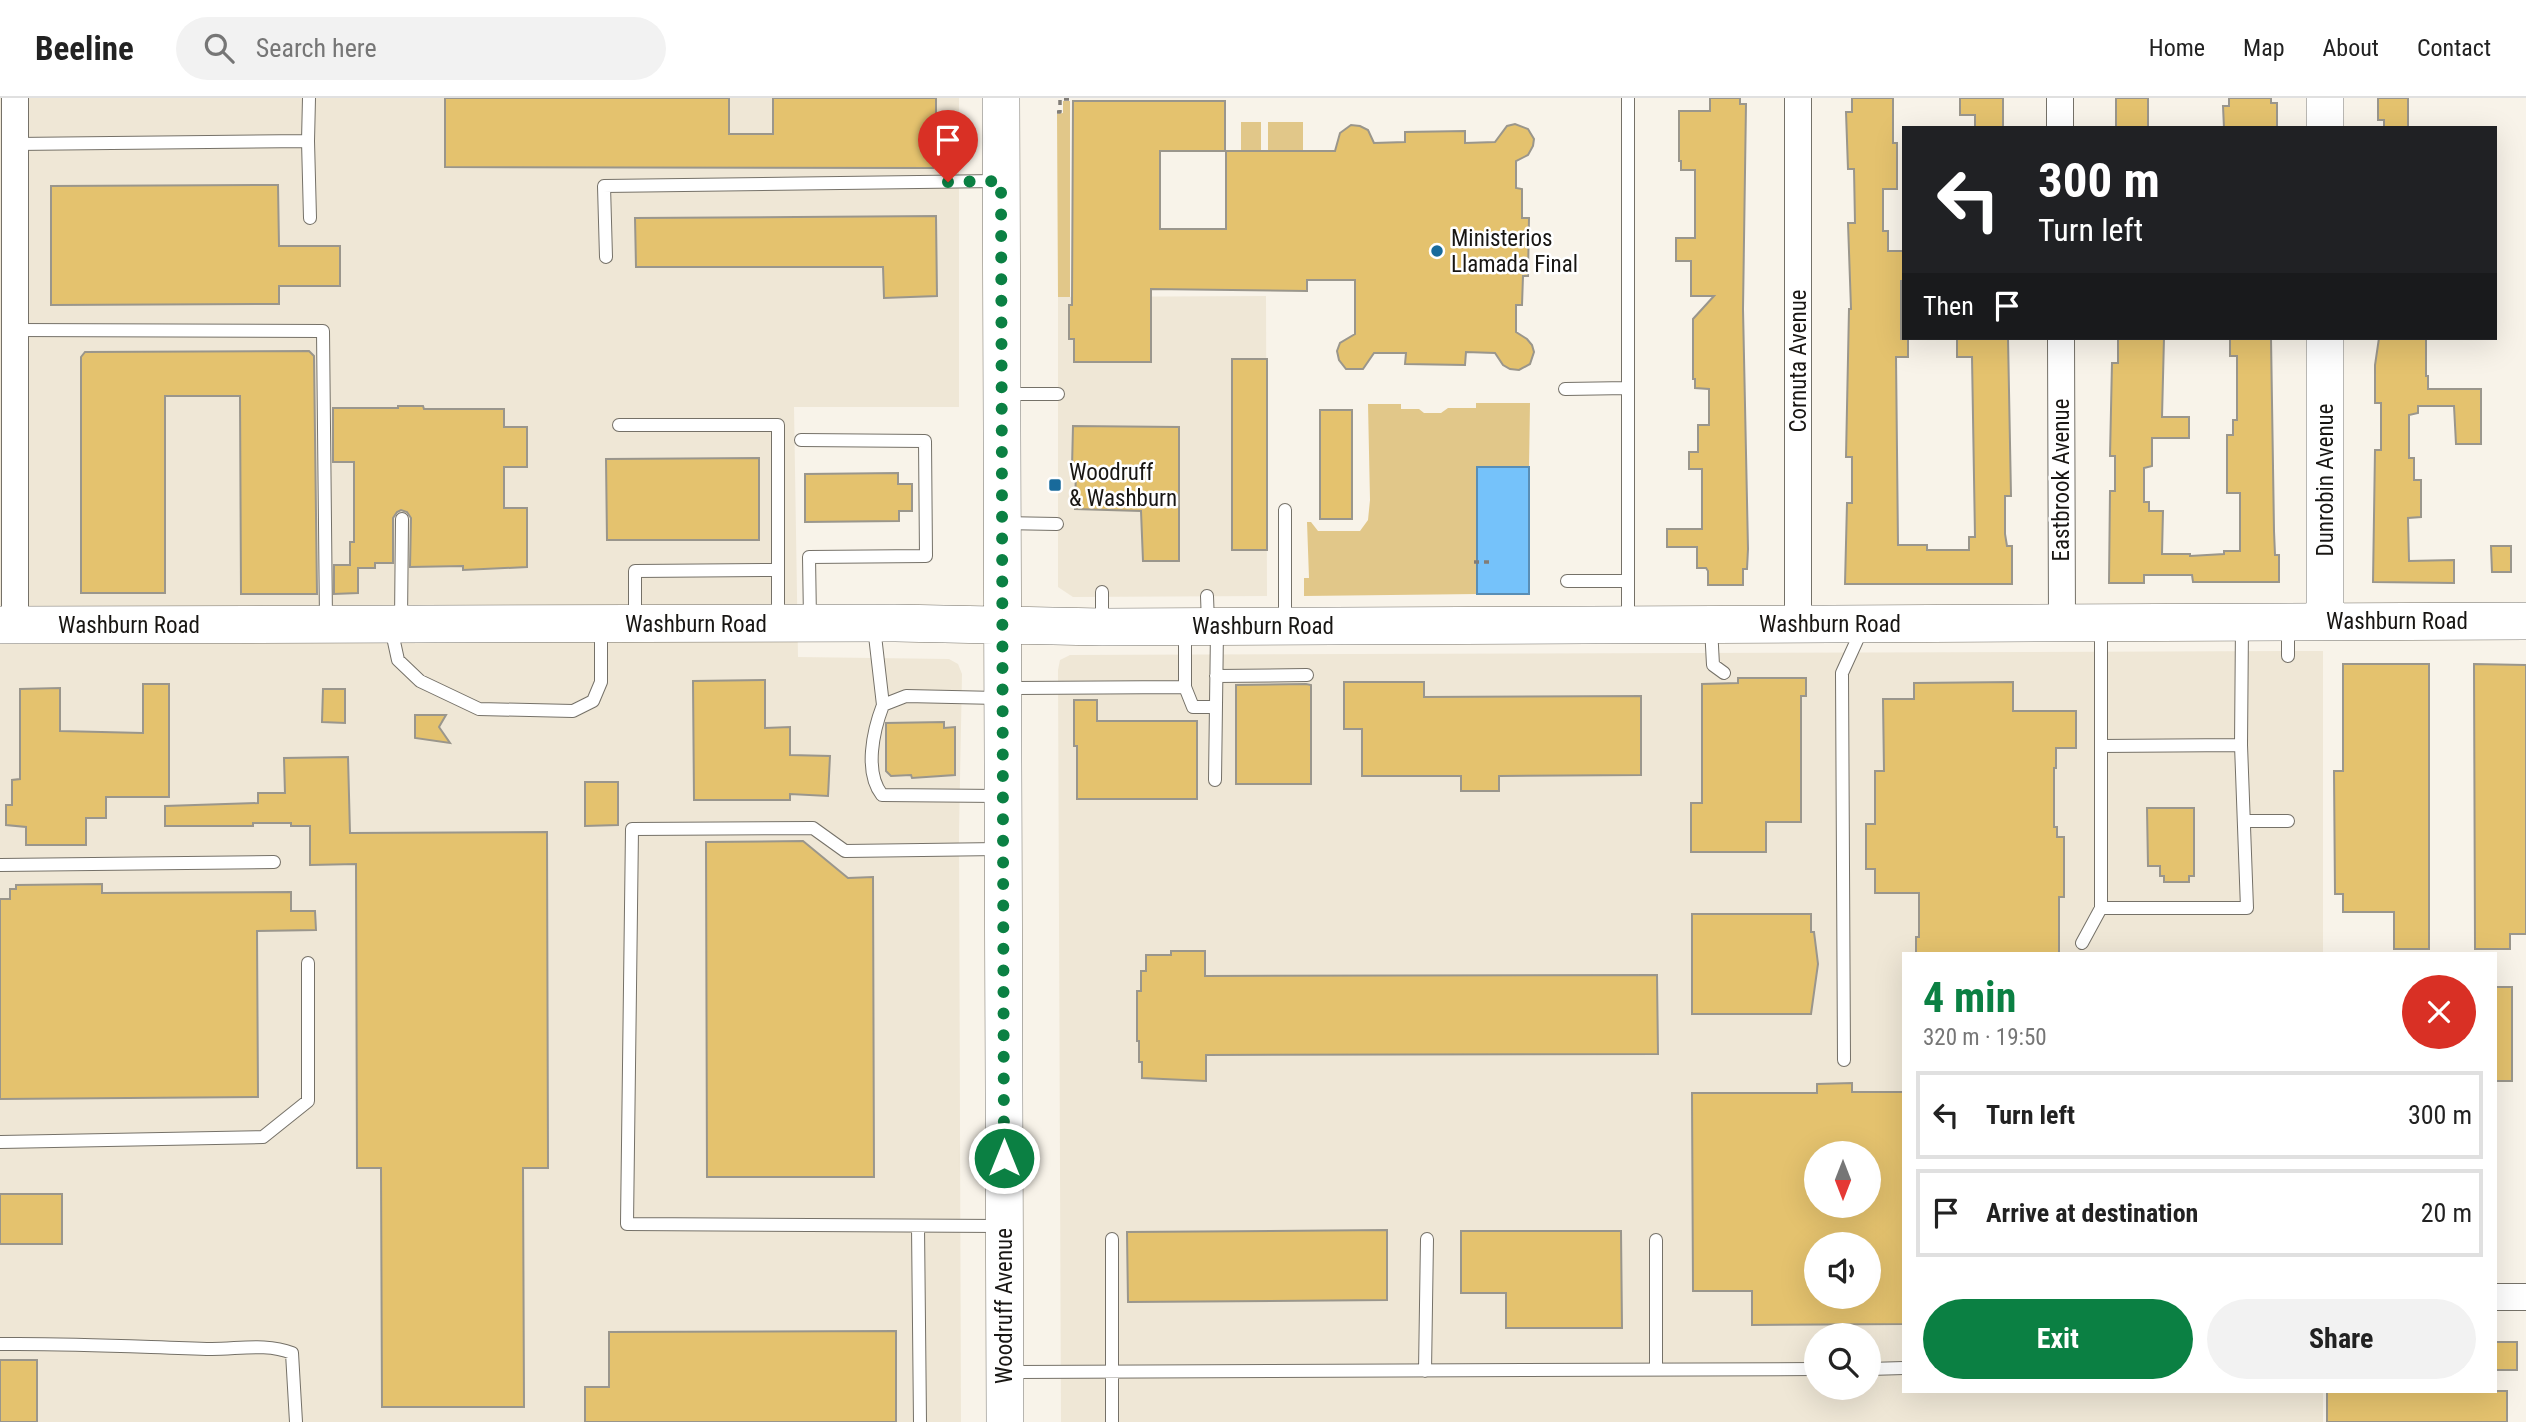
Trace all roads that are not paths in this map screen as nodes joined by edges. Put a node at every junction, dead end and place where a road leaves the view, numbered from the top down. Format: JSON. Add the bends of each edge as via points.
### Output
{"nodes":[{"id":1,"x":15,"y":98,"type":"edge"},
{"id":2,"x":309,"y":98,"type":"edge"},
{"id":3,"x":1001,"y":98,"type":"edge"},
{"id":4,"x":1628,"y":98,"type":"edge"},
{"id":5,"x":1798,"y":98,"type":"edge"},
{"id":6,"x":2060,"y":98,"type":"edge"},
{"id":7,"x":2325,"y":98,"type":"edge"},
{"id":8,"x":2060,"y":126,"type":"edge"},
{"id":9,"x":2325,"y":126,"type":"edge"},
{"id":10,"x":308,"y":141,"type":"junction"},
{"id":11,"x":15,"y":144,"type":"junction"},
{"id":12,"x":1001,"y":181,"type":"junction"},
{"id":13,"x":310,"y":218,"type":"dead end"},
{"id":14,"x":606,"y":257,"type":"dead end"},
{"id":15,"x":15,"y":330,"type":"junction"},
{"id":16,"x":2061,"y":340,"type":"edge"},
{"id":17,"x":2325,"y":340,"type":"edge"},
{"id":18,"x":1628,"y":388,"type":"junction"},
{"id":19,"x":1565,"y":389,"type":"dead end"},
{"id":20,"x":1002,"y":394,"type":"junction"},
{"id":21,"x":1058,"y":394,"type":"dead end"},
{"id":22,"x":619,"y":425,"type":"dead end"},
{"id":23,"x":801,"y":440,"type":"dead end"},
{"id":24,"x":1285,"y":510,"type":"dead end"},
{"id":25,"x":402,"y":519,"type":"dead end"},
{"id":26,"x":1002,"y":523,"type":"junction"},
{"id":27,"x":1057,"y":524,"type":"dead end"},
{"id":28,"x":778,"y":570,"type":"junction"},
{"id":29,"x":1567,"y":581,"type":"dead end"},
{"id":30,"x":1628,"y":581,"type":"junction"},
{"id":31,"x":1204,"y":619,"type":"junction"},
{"id":32,"x":2526,"y":621,"type":"edge"},
{"id":33,"x":2242,"y":622,"type":"junction"},
{"id":34,"x":2325,"y":622,"type":"junction"},
{"id":35,"x":794,"y":623,"type":"junction"},
{"id":36,"x":873,"y":623,"type":"junction"},
{"id":37,"x":2062,"y":623,"type":"junction"},
{"id":38,"x":2101,"y":623,"type":"junction"},
{"id":39,"x":326,"y":624,"type":"junction"},
{"id":40,"x":395,"y":624,"type":"junction"},
{"id":41,"x":618,"y":624,"type":"junction"},
{"id":42,"x":1711,"y":624,"type":"junction"},
{"id":43,"x":1798,"y":624,"type":"junction"},
{"id":44,"x":1865,"y":624,"type":"junction"},
{"id":45,"x":7,"y":625,"type":"edge"},
{"id":46,"x":1002,"y":625,"type":"junction"},
{"id":47,"x":1628,"y":625,"type":"junction"},
{"id":48,"x":1285,"y":626,"type":"junction"},
{"id":49,"x":1724,"y":673,"type":"dead end"},
{"id":50,"x":1307,"y":675,"type":"dead end"},
{"id":51,"x":1216,"y":676,"type":"junction"},
{"id":52,"x":1185,"y":687,"type":"junction"},
{"id":53,"x":1002,"y":693,"type":"junction"},
{"id":54,"x":883,"y":705,"type":"junction"},
{"id":55,"x":1216,"y":707,"type":"junction"},
{"id":56,"x":2241,"y":745,"type":"junction"},
{"id":57,"x":2101,"y":746,"type":"junction"},
{"id":58,"x":1215,"y":780,"type":"dead end"},
{"id":59,"x":1002,"y":796,"type":"junction"},
{"id":60,"x":2244,"y":821,"type":"junction"},
{"id":61,"x":2288,"y":821,"type":"dead end"},
{"id":62,"x":1003,"y":849,"type":"junction"},
{"id":63,"x":274,"y":862,"type":"dead end"},
{"id":64,"x":0,"y":865,"type":"edge"},
{"id":65,"x":2101,"y":908,"type":"junction"},
{"id":66,"x":2082,"y":943,"type":"dead end"},
{"id":67,"x":308,"y":963,"type":"dead end"},
{"id":68,"x":1844,"y":1060,"type":"dead end"},
{"id":69,"x":0,"y":1142,"type":"edge"},
{"id":70,"x":918,"y":1226,"type":"junction"},
{"id":71,"x":1004,"y":1226,"type":"junction"},
{"id":72,"x":1112,"y":1239,"type":"dead end"},
{"id":73,"x":1427,"y":1239,"type":"dead end"},
{"id":74,"x":1656,"y":1240,"type":"dead end"},
{"id":75,"x":2497,"y":1297,"type":"edge"},
{"id":76,"x":2526,"y":1297,"type":"edge"},
{"id":77,"x":0,"y":1344,"type":"edge"},
{"id":78,"x":1881,"y":1368,"type":"edge"},
{"id":79,"x":1902,"y":1368,"type":"edge"},
{"id":80,"x":1804,"y":1369,"type":"edge"},
{"id":81,"x":1656,"y":1370,"type":"junction"},
{"id":82,"x":1425,"y":1371,"type":"junction"},
{"id":83,"x":1111,"y":1372,"type":"junction"},
{"id":84,"x":1004,"y":1373,"type":"junction"},
{"id":85,"x":296,"y":1422,"type":"edge"},
{"id":86,"x":920,"y":1422,"type":"edge"},
{"id":87,"x":1005,"y":1422,"type":"edge"},
{"id":88,"x":1112,"y":1422,"type":"edge"}],
"edges":[{"from":1,"to":11,"type":"street"},
{"from":2,"to":10,"type":"lane"},
{"from":3,"to":12,"type":"street","name":"Woodruff Avenue"},
{"from":4,"to":18,"type":"lane"},
{"from":5,"to":43,"type":"street","name":"Cornuta Avenue"},
{"from":6,"to":8,"type":"street"},
{"from":7,"to":9,"type":"street"},
{"from":10,"to":11,"type":"lane"},
{"from":10,"to":13,"type":"lane"},
{"from":11,"to":15,"type":"street"},
{"from":12,"to":14,"type":"lane","via":[[604,186]]},
{"from":12,"to":20,"type":"street","name":"Woodruff Avenue"},
{"from":15,"to":39,"type":"lane","via":[[323,331]]},
{"from":15,"to":45,"type":"street"},
{"from":16,"to":37,"type":"street","name":"Eastbrook Avenue"},
{"from":17,"to":34,"type":"street","name":"Dunrobin Avenue"},
{"from":18,"to":19,"type":"lane"},
{"from":18,"to":30,"type":"lane"},
{"from":20,"to":21,"type":"lane"},
{"from":20,"to":26,"type":"street","name":"Woodruff Avenue"},
{"from":22,"to":28,"type":"lane","via":[[778,425]]},
{"from":23,"to":35,"type":"lane","via":[[925,440],[926,556],[809,557]]},
{"from":24,"to":48,"type":"lane"},
{"from":25,"to":40,"type":"lane"},
{"from":26,"to":27,"type":"lane"},
{"from":26,"to":46,"type":"street","name":"Woodruff Avenue"},
{"from":28,"to":35,"type":"lane"},
{"from":28,"to":41,"type":"lane","via":[[635,571]]},
{"from":29,"to":30,"type":"lane"},
{"from":30,"to":47,"type":"lane"},
{"from":31,"to":46,"type":"street","name":"Washburn Road","via":[[1102,610]]},
{"from":31,"to":48,"type":"street","name":"Washburn Road"},
{"from":31,"to":51,"type":"lane"},
{"from":31,"to":52,"type":"lane"},
{"from":32,"to":34,"type":"street","name":"Washburn Road"},
{"from":33,"to":34,"type":"street","name":"Washburn Road","via":[[2288,639]]},
{"from":33,"to":38,"type":"street","name":"Washburn Road"},
{"from":33,"to":56,"type":"lane"},
{"from":35,"to":36,"type":"street","name":"Washburn Road"},
{"from":35,"to":41,"type":"street","name":"Washburn Road"},
{"from":36,"to":46,"type":"street","name":"Washburn Road"},
{"from":36,"to":54,"type":"lane"},
{"from":37,"to":38,"type":"street","name":"Washburn Road"},
{"from":37,"to":44,"type":"street","name":"Washburn Road"},
{"from":38,"to":57,"type":"lane"},
{"from":39,"to":40,"type":"street","name":"Washburn Road"},
{"from":39,"to":45,"type":"street","name":"Washburn Road"},
{"from":40,"to":41,"type":"street","name":"Washburn Road"},
{"from":40,"to":41,"type":"lane","via":[[398,660],[420,681],[479,709],[573,711],[593,701]]},
{"from":42,"to":43,"type":"street","name":"Washburn Road"},
{"from":42,"to":47,"type":"street","name":"Washburn Road"},
{"from":42,"to":49,"type":"lane","via":[[1713,665]]},
{"from":43,"to":44,"type":"street","name":"Washburn Road"},
{"from":44,"to":68,"type":"lane","via":[[1842,673]]},
{"from":46,"to":53,"type":"street","name":"Woodruff Avenue"},
{"from":47,"to":48,"type":"street","name":"Washburn Road"},
{"from":50,"to":51,"type":"lane"},
{"from":51,"to":55,"type":"lane"},
{"from":52,"to":53,"type":"lane"},
{"from":52,"to":55,"type":"lane","via":[[1194,707]]},
{"from":53,"to":54,"type":"lane","via":[[906,695]]},
{"from":53,"to":59,"type":"street","name":"Woodruff Avenue"},
{"from":54,"to":59,"type":"lane","via":[[875,727],[873,762],[874,786],[882,795]]},
{"from":55,"to":58,"type":"lane"},
{"from":56,"to":57,"type":"lane"},
{"from":56,"to":60,"type":"lane"},
{"from":57,"to":65,"type":"lane"},
{"from":59,"to":62,"type":"street","name":"Woodruff Avenue"},
{"from":60,"to":61,"type":"lane"},
{"from":60,"to":65,"type":"lane","via":[[2247,908]]},
{"from":62,"to":70,"type":"lane","via":[[845,851],[813,828],[632,829],[627,1224]]},
{"from":62,"to":71,"type":"street","name":"Woodruff Avenue"},
{"from":63,"to":64,"type":"lane"},
{"from":65,"to":66,"type":"lane"},
{"from":67,"to":69,"type":"lane","via":[[308,1101],[263,1137]]},
{"from":70,"to":71,"type":"lane"},
{"from":70,"to":86,"type":"lane"},
{"from":71,"to":84,"type":"street","name":"Woodruff Avenue"},
{"from":72,"to":83,"type":"lane"},
{"from":73,"to":82,"type":"lane"},
{"from":74,"to":81,"type":"lane"},
{"from":75,"to":76,"type":"street"},
{"from":77,"to":85,"type":"lane","via":[[278,1348],[292,1353]]},
{"from":78,"to":79,"type":"lane"},
{"from":80,"to":81,"type":"lane"},
{"from":81,"to":82,"type":"lane"},
{"from":82,"to":83,"type":"lane"},
{"from":83,"to":84,"type":"lane"},
{"from":83,"to":88,"type":"lane"},
{"from":84,"to":87,"type":"street","name":"Woodruff Avenue"}]}
